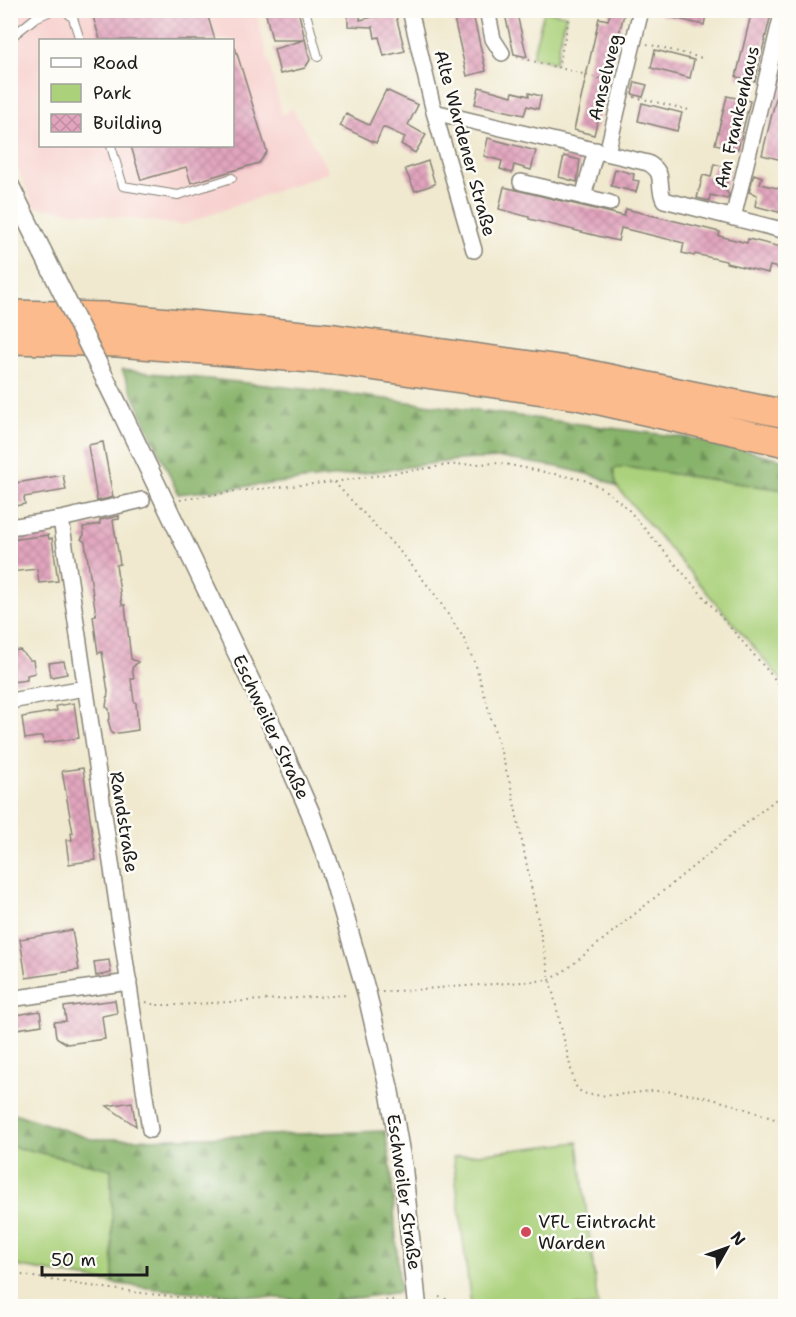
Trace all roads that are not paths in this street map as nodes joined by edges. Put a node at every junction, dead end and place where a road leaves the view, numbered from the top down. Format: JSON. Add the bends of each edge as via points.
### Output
{"nodes":[{"id":1,"x":53,"y":10,"type":"edge"},
{"id":2,"x":58,"y":10,"type":"edge"},
{"id":3,"x":305,"y":10,"type":"edge"},
{"id":4,"x":410,"y":10,"type":"edge"},
{"id":5,"x":486,"y":10,"type":"edge"},
{"id":6,"x":641,"y":10,"type":"edge"},
{"id":7,"x":783,"y":10,"type":"edge"},
{"id":8,"x":782,"y":26,"type":"edge"},
{"id":9,"x":10,"y":38,"type":"edge"},
{"id":10,"x":80,"y":39,"type":"edge"},
{"id":11,"x":502,"y":53,"type":"road end"},
{"id":12,"x":318,"y":57,"type":"dead end"},
{"id":13,"x":434,"y":112,"type":"junction"},
{"id":14,"x":111,"y":147,"type":"edge"},
{"id":15,"x":601,"y":152,"type":"junction"},
{"id":16,"x":232,"y":178,"type":"dead end"},
{"id":17,"x":521,"y":182,"type":"dead end"},
{"id":18,"x":10,"y":186,"type":"edge"},
{"id":19,"x":583,"y":197,"type":"junction"},
{"id":20,"x":610,"y":203,"type":"dead end"},
{"id":21,"x":734,"y":218,"type":"junction"},
{"id":22,"x":786,"y":231,"type":"edge"},
{"id":23,"x":474,"y":250,"type":"dead end"},
{"id":24,"x":10,"y":314,"type":"edge"},
{"id":25,"x":10,"y":340,"type":"edge"},
{"id":26,"x":786,"y":414,"type":"edge"},
{"id":27,"x":786,"y":442,"type":"edge"},
{"id":28,"x":142,"y":500,"type":"dead end"},
{"id":29,"x":61,"y":519,"type":"junction"},
{"id":30,"x":10,"y":527,"type":"edge"},
{"id":31,"x":84,"y":688,"type":"junction"},
{"id":32,"x":10,"y":701,"type":"edge"},
{"id":33,"x":130,"y":988,"type":"junction"},
{"id":34,"x":10,"y":999,"type":"edge"},
{"id":35,"x":150,"y":1130,"type":"dead end"},
{"id":36,"x":417,"y":1306,"type":"edge"}],
"edges":[{"from":1,"to":9,"type":"lane","via":[[35,18]]},
{"from":2,"to":10,"type":"lane","via":[[73,18]]},
{"from":3,"to":12,"type":"lane"},
{"from":4,"to":13,"type":"street","name":"Alte Wardener Straße"},
{"from":5,"to":11,"type":"street","via":[[493,39]]},
{"from":6,"to":15,"type":"street","name":"Amselweg","via":[[622,89]]},
{"from":7,"to":8,"type":"street","name":"Am Frankenhaus"},
{"from":8,"to":21,"type":"street","name":"Am Frankenhaus"},
{"from":13,"to":15,"type":"street"},
{"from":13,"to":23,"type":"street","name":"Alte Wardener Straße"},
{"from":14,"to":16,"type":"lane","via":[[123,186],[178,195]]},
{"from":15,"to":19,"type":"street","name":"Amselweg"},
{"from":15,"to":21,"type":"street","via":[[657,168],[664,200]]},
{"from":17,"to":19,"type":"street"},
{"from":18,"to":36,"type":"street","name":"Eschweiler Straße","bridge":true,"via":[[166,503],[310,812],[367,993],[389,1089],[403,1168]]},
{"from":19,"to":20,"type":"street"},
{"from":21,"to":22,"type":"street"},
{"from":24,"to":26,"type":"highway","via":[[107,316],[335,338],[575,371]]},
{"from":25,"to":27,"type":"highway","via":[[118,343],[335,361],[578,396]]},
{"from":28,"to":29,"type":"street"},
{"from":29,"to":30,"type":"street"},
{"from":29,"to":31,"type":"street","name":"Randstraße"},
{"from":31,"to":32,"type":"street"},
{"from":31,"to":33,"type":"street","name":"Randstraße"},
{"from":33,"to":34,"type":"street"},
{"from":33,"to":35,"type":"street","name":"Randstraße"}]}
